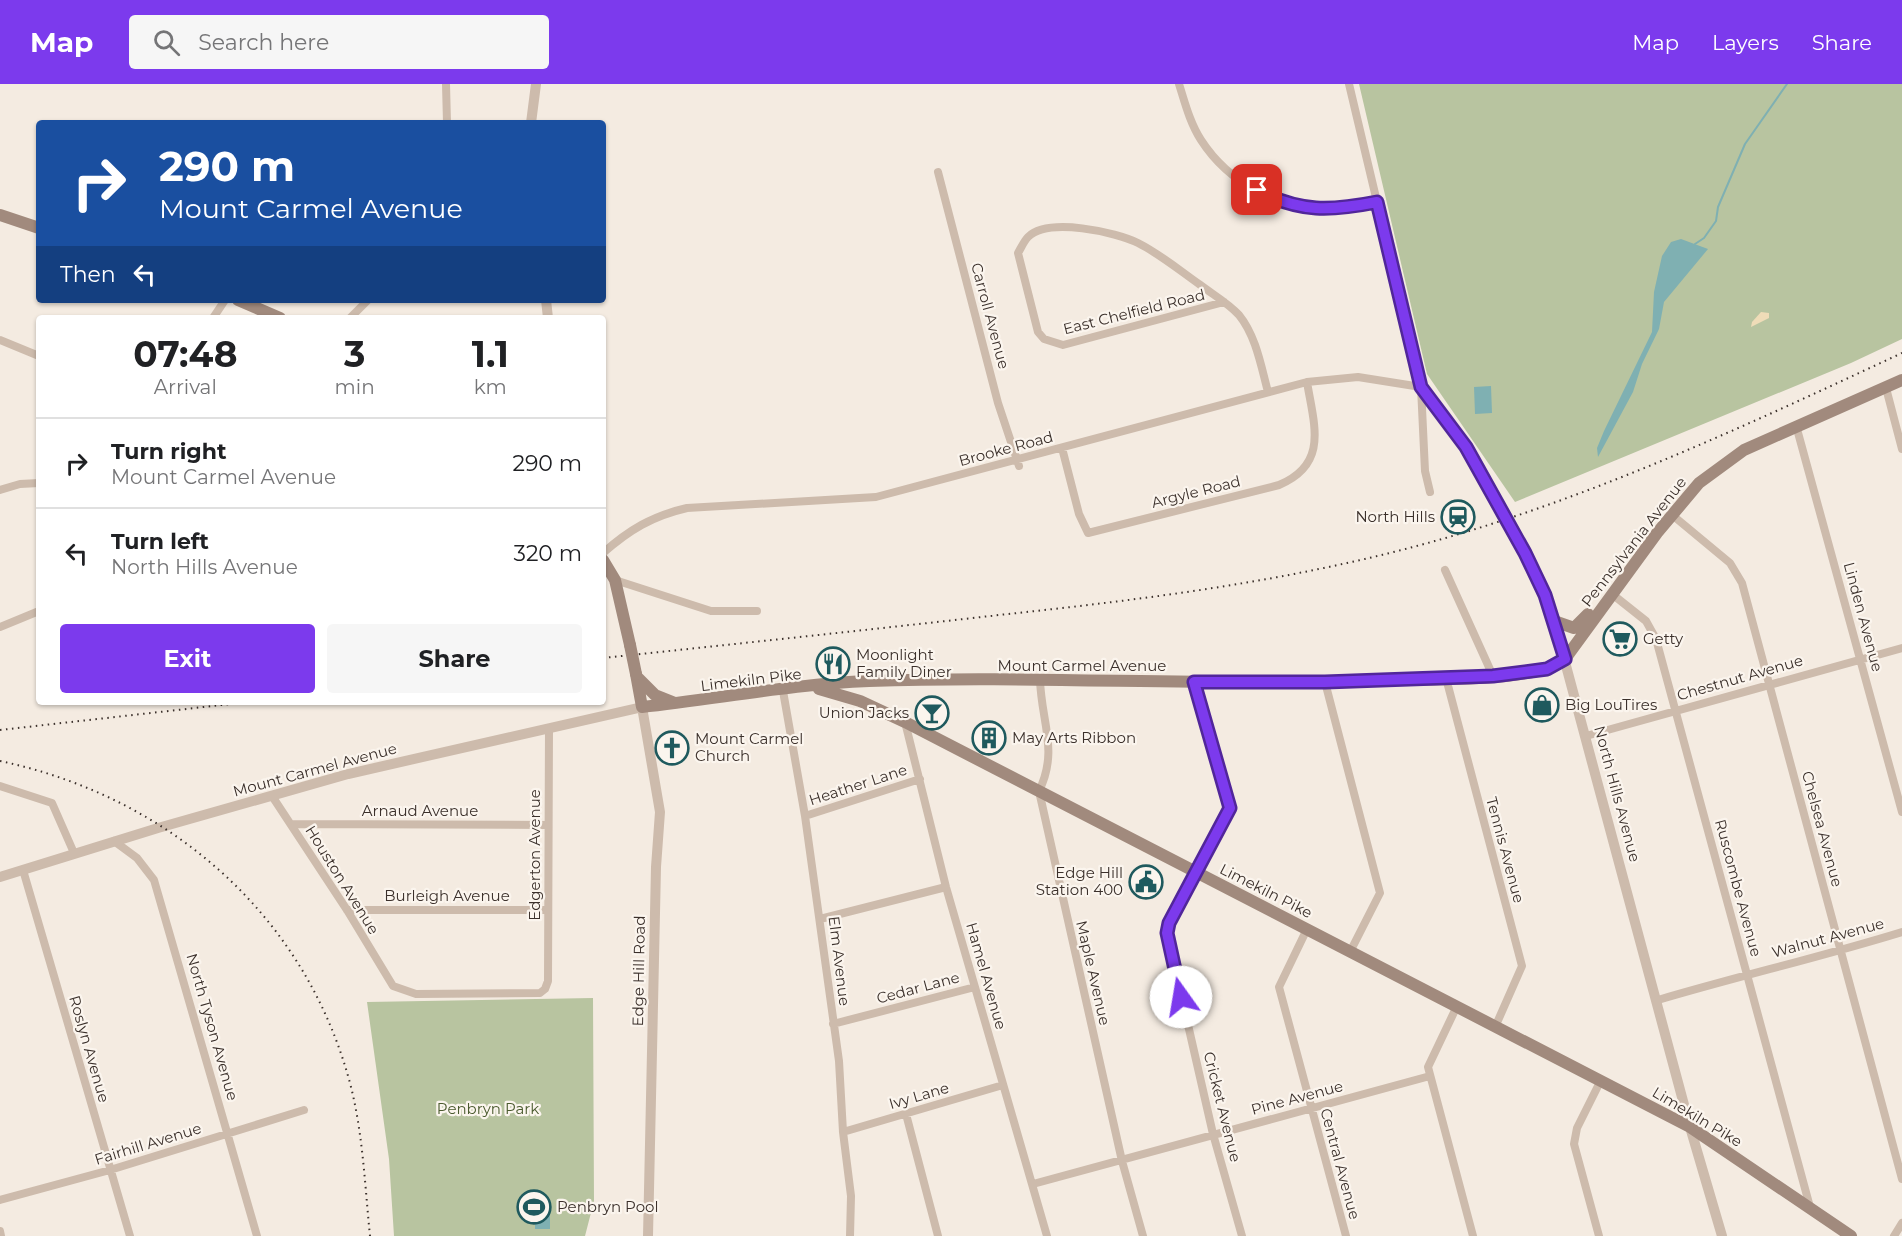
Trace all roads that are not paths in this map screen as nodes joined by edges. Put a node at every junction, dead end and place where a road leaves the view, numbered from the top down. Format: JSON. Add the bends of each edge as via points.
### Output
{"nodes":[{"id":1,"x":445,"y":84,"type":"edge"},
{"id":2,"x":536,"y":84,"type":"edge"},
{"id":3,"x":1179,"y":84,"type":"edge"},
{"id":4,"x":1349,"y":84,"type":"edge"},
{"id":5,"x":447,"y":120,"type":"edge"},
{"id":6,"x":531,"y":120,"type":"edge"},
{"id":7,"x":938,"y":172,"type":"dead end"},
{"id":8,"x":1377,"y":202,"type":"junction"},
{"id":9,"x":0,"y":214,"type":"edge"},
{"id":10,"x":36,"y":227,"type":"edge"},
{"id":11,"x":1224,"y":302,"type":"junction"},
{"id":12,"x":245,"y":303,"type":"edge"},
{"id":13,"x":365,"y":303,"type":"edge"},
{"id":14,"x":273,"y":315,"type":"edge"},
{"id":15,"x":353,"y":315,"type":"edge"},
{"id":16,"x":0,"y":340,"type":"edge"},
{"id":17,"x":36,"y":355,"type":"edge"},
{"id":18,"x":1902,"y":380,"type":"edge"},
{"id":19,"x":1307,"y":382,"type":"junction"},
{"id":20,"x":1421,"y":387,"type":"junction"},
{"id":21,"x":1886,"y":388,"type":"junction"},
{"id":22,"x":1268,"y":392,"type":"junction"},
{"id":23,"x":1797,"y":429,"type":"junction"},
{"id":24,"x":1062,"y":448,"type":"junction"},
{"id":25,"x":1902,"y":449,"type":"edge"},
{"id":26,"x":1018,"y":463,"type":"junction"},
{"id":27,"x":36,"y":483,"type":"edge"},
{"id":28,"x":0,"y":490,"type":"edge"},
{"id":29,"x":1430,"y":492,"type":"dead end"},
{"id":30,"x":1671,"y":514,"type":"junction"},
{"id":31,"x":606,"y":550,"type":"edge"},
{"id":32,"x":606,"y":565,"type":"edge"},
{"id":33,"x":1445,"y":570,"type":"dead end"},
{"id":34,"x":615,"y":580,"type":"junction"},
{"id":35,"x":1611,"y":594,"type":"junction"},
{"id":36,"x":757,"y":611,"type":"dead end"},
{"id":37,"x":36,"y":612,"type":"edge"},
{"id":38,"x":1554,"y":621,"type":"junction"},
{"id":39,"x":0,"y":627,"type":"edge"},
{"id":40,"x":1902,"y":648,"type":"edge"},
{"id":41,"x":1861,"y":658,"type":"junction"},
{"id":42,"x":1565,"y":659,"type":"junction"},
{"id":43,"x":636,"y":675,"type":"junction"},
{"id":44,"x":1493,"y":676,"type":"junction"},
{"id":45,"x":1446,"y":678,"type":"junction"},
{"id":46,"x":1040,"y":679,"type":"junction"},
{"id":47,"x":1194,"y":682,"type":"junction"},
{"id":48,"x":1325,"y":682,"type":"junction"},
{"id":49,"x":1770,"y":683,"type":"junction"},
{"id":50,"x":812,"y":687,"type":"junction"},
{"id":51,"x":783,"y":691,"type":"junction"},
{"id":52,"x":676,"y":704,"type":"junction"},
{"id":53,"x":642,"y":707,"type":"junction"},
{"id":54,"x":1676,"y":711,"type":"junction"},
{"id":55,"x":905,"y":722,"type":"junction"},
{"id":56,"x":549,"y":729,"type":"junction"},
{"id":57,"x":1586,"y":736,"type":"junction"},
{"id":58,"x":920,"y":779,"type":"junction"},
{"id":59,"x":0,"y":786,"type":"edge"},
{"id":60,"x":1039,"y":791,"type":"junction"},
{"id":61,"x":272,"y":796,"type":"junction"},
{"id":62,"x":1902,"y":812,"type":"edge"},
{"id":63,"x":805,"y":816,"type":"junction"},
{"id":64,"x":291,"y":824,"type":"junction"},
{"id":65,"x":548,"y":825,"type":"junction"},
{"id":66,"x":114,"y":841,"type":"junction"},
{"id":67,"x":74,"y":853,"type":"junction"},
{"id":68,"x":23,"y":870,"type":"junction"},
{"id":69,"x":1197,"y":872,"type":"junction"},
{"id":70,"x":0,"y":877,"type":"edge"},
{"id":71,"x":946,"y":887,"type":"junction"},
{"id":72,"x":347,"y":910,"type":"junction"},
{"id":73,"x":548,"y":910,"type":"junction"},
{"id":74,"x":820,"y":919,"type":"junction"},
{"id":75,"x":1307,"y":929,"type":"junction"},
{"id":76,"x":1902,"y":932,"type":"edge"},
{"id":77,"x":1352,"y":950,"type":"junction"},
{"id":78,"x":1839,"y":952,"type":"junction"},
{"id":79,"x":1746,"y":973,"type":"junction"},
{"id":80,"x":548,"y":981,"type":"joint"},
{"id":81,"x":975,"y":987,"type":"junction"},
{"id":82,"x":1658,"y":1000,"type":"junction"},
{"id":83,"x":1457,"y":1006,"type":"junction"},
{"id":84,"x":833,"y":1024,"type":"junction"},
{"id":85,"x":1496,"y":1025,"type":"junction"},
{"id":86,"x":1430,"y":1076,"type":"junction"},
{"id":87,"x":1601,"y":1080,"type":"junction"},
{"id":88,"x":1003,"y":1086,"type":"junction"},
{"id":89,"x":1311,"y":1109,"type":"junction"},
{"id":90,"x":304,"y":1110,"type":"dead end"},
{"id":91,"x":906,"y":1114,"type":"junction"},
{"id":92,"x":1690,"y":1127,"type":"junction"},
{"id":93,"x":843,"y":1132,"type":"junction"},
{"id":94,"x":229,"y":1134,"type":"junction"},
{"id":95,"x":1213,"y":1134,"type":"junction"},
{"id":96,"x":1122,"y":1161,"type":"junction"},
{"id":97,"x":110,"y":1170,"type":"junction"},
{"id":98,"x":1902,"y":1179,"type":"edge"},
{"id":99,"x":1033,"y":1184,"type":"junction"},
{"id":100,"x":0,"y":1200,"type":"edge"},
{"id":101,"x":1810,"y":1207,"type":"junction"},
{"id":102,"x":1902,"y":1224,"type":"edge"},
{"id":103,"x":0,"y":1231,"type":"edge"},
{"id":104,"x":1,"y":1236,"type":"edge"},
{"id":105,"x":130,"y":1236,"type":"edge"},
{"id":106,"x":257,"y":1236,"type":"edge"},
{"id":107,"x":648,"y":1236,"type":"edge"},
{"id":108,"x":850,"y":1236,"type":"edge"},
{"id":109,"x":938,"y":1236,"type":"edge"},
{"id":110,"x":1047,"y":1236,"type":"edge"},
{"id":111,"x":1143,"y":1236,"type":"edge"},
{"id":112,"x":1242,"y":1236,"type":"edge"},
{"id":113,"x":1346,"y":1236,"type":"edge"},
{"id":114,"x":1473,"y":1236,"type":"edge"},
{"id":115,"x":1599,"y":1236,"type":"edge"},
{"id":116,"x":1722,"y":1236,"type":"edge"},
{"id":117,"x":1851,"y":1236,"type":"edge"},
{"id":118,"x":1894,"y":1236,"type":"edge"}],
"edges":[{"from":1,"to":5,"type":"street"},
{"from":2,"to":6,"type":"street"},
{"from":3,"to":8,"type":"street","via":[[1202,141],[1248,186],[1279,201],[1317,210]]},
{"from":4,"to":8,"type":"street"},
{"from":7,"to":26,"type":"street","name":"Carroll Avenue","via":[[998,403]]},
{"from":8,"to":20,"type":"street"},
{"from":9,"to":10,"type":"main road"},
{"from":11,"to":11,"type":"street","name":"East Chelfield Road","via":[[1107,335],[1063,345],[1053,343],[1038,332],[1034,323],[1018,253],[1033,234],[1055,228],[1088,229],[1130,239]]},
{"from":11,"to":22,"type":"street","via":[[1249,330]]},
{"from":12,"to":14,"type":"main road"},
{"from":13,"to":15,"type":"street"},
{"from":16,"to":17,"type":"street"},
{"from":18,"to":21,"type":"main road","name":"Pennsylvania Avenue"},
{"from":19,"to":20,"type":"street","name":"Brooke Road","via":[[1358,376]]},
{"from":19,"to":22,"type":"street","name":"Brooke Road"},
{"from":19,"to":24,"type":"street","name":"Argyle Road","via":[[1314,426],[1313,456],[1300,474],[1279,485],[1088,533],[1079,514]]},
{"from":20,"to":29,"type":"street","via":[[1425,471]]},
{"from":20,"to":38,"type":"street","name":"North Hills Avenue","via":[[1483,477],[1540,582]]},
{"from":21,"to":23,"type":"main road","name":"Pennsylvania Avenue"},
{"from":21,"to":25,"type":"street"},
{"from":22,"to":24,"type":"street","name":"Brooke Road"},
{"from":23,"to":30,"type":"main road","name":"Pennsylvania Avenue","via":[[1744,450],[1726,462],[1699,483]]},
{"from":23,"to":41,"type":"street","name":"Linden Avenue"},
{"from":24,"to":26,"type":"street","name":"Brooke Road"},
{"from":26,"to":31,"type":"street","name":"Brooke Road","via":[[876,497],[671,512],[627,531]]},
{"from":27,"to":28,"type":"street"},
{"from":30,"to":35,"type":"main road","name":"Pennsylvania Avenue"},
{"from":30,"to":49,"type":"street","name":"Chelsea Avenue","via":[[1738,572]]},
{"from":32,"to":34,"type":"main road"},
{"from":33,"to":44,"type":"street"},
{"from":34,"to":36,"type":"street","via":[[711,611]]},
{"from":34,"to":43,"type":"main road","bridge":true},
{"from":35,"to":38,"type":"main road","via":[[1574,628]]},
{"from":35,"to":42,"type":"main road","name":"Pennsylvania Avenue"},
{"from":35,"to":54,"type":"street","name":"Ruscombe Avenue","via":[[1646,621],[1653,632]]},
{"from":37,"to":39,"type":"street"},
{"from":38,"to":42,"type":"street","name":"North Hills Avenue"},
{"from":40,"to":41,"type":"street","name":"Chestnut Avenue"},
{"from":41,"to":49,"type":"street","name":"Chestnut Avenue"},
{"from":41,"to":62,"type":"street","name":"Linden Avenue"},
{"from":42,"to":44,"type":"main road","name":"Mount Carmel Avenue","via":[[1547,669]]},
{"from":42,"to":57,"type":"street","name":"North Hills Avenue"},
{"from":43,"to":52,"type":"main road","via":[[655,695]]},
{"from":43,"to":53,"type":"main road"},
{"from":44,"to":45,"type":"main road","name":"Mount Carmel Avenue"},
{"from":45,"to":48,"type":"main road","name":"Mount Carmel Avenue"},
{"from":45,"to":85,"type":"street","name":"Tennis Avenue","via":[[1522,966]]},
{"from":46,"to":47,"type":"main road","name":"Mount Carmel Avenue"},
{"from":46,"to":50,"type":"main road","name":"Mount Carmel Avenue","via":[[867,681]]},
{"from":46,"to":60,"type":"street","via":[[1050,748],[1046,776]]},
{"from":47,"to":48,"type":"main road","name":"Mount Carmel Avenue"},
{"from":47,"to":69,"type":"street","name":"Cricket Avenue","via":[[1230,808]]},
{"from":48,"to":77,"type":"street","via":[[1380,893]]},
{"from":49,"to":54,"type":"street","name":"Chestnut Avenue"},
{"from":49,"to":78,"type":"street","name":"Chelsea Avenue"},
{"from":50,"to":51,"type":"main road","name":"Limekiln Pike"},
{"from":50,"to":55,"type":"main road","name":"Limekiln Pike","via":[[860,701]]},
{"from":51,"to":52,"type":"main road","name":"Limekiln Pike"},
{"from":51,"to":63,"type":"street","name":"Elm Avenue"},
{"from":52,"to":53,"type":"main road","name":"Limekiln Pike"},
{"from":53,"to":56,"type":"street","name":"Mount Carmel Avenue"},
{"from":53,"to":107,"type":"street","name":"Edge Hill Road","via":[[660,812]]},
{"from":54,"to":57,"type":"street","name":"Chestnut Avenue"},
{"from":54,"to":79,"type":"street","name":"Ruscombe Avenue"},
{"from":55,"to":58,"type":"street","name":"Hamel Avenue"},
{"from":55,"to":60,"type":"main road","name":"Limekiln Pike"},
{"from":56,"to":61,"type":"street","name":"Mount Carmel Avenue","via":[[348,774]]},
{"from":56,"to":65,"type":"street","name":"Edgerton Avenue"},
{"from":57,"to":82,"type":"street","name":"North Hills Avenue"},
{"from":58,"to":63,"type":"street","name":"Heather Lane"},
{"from":58,"to":71,"type":"street","name":"Hamel Avenue"},
{"from":59,"to":67,"type":"street","via":[[52,803]]},
{"from":60,"to":69,"type":"main road","name":"Limekiln Pike"},
{"from":60,"to":96,"type":"street","name":"Maple Avenue"},
{"from":61,"to":64,"type":"street","name":"Houston Avenue"},
{"from":61,"to":66,"type":"street","name":"Mount Carmel Avenue"},
{"from":63,"to":74,"type":"street","name":"Elm Avenue"},
{"from":64,"to":65,"type":"street","name":"Arnaud Avenue"},
{"from":64,"to":72,"type":"street","name":"Houston Avenue"},
{"from":65,"to":73,"type":"street","name":"Edgerton Avenue"},
{"from":66,"to":67,"type":"street","name":"Mount Carmel Avenue"},
{"from":66,"to":94,"type":"street","name":"North Tyson Avenue","via":[[137,858],[154,880]]},
{"from":67,"to":68,"type":"street","name":"Mount Carmel Avenue"},
{"from":68,"to":70,"type":"street","name":"Mount Carmel Avenue"},
{"from":68,"to":97,"type":"street","name":"Roslyn Avenue"},
{"from":69,"to":75,"type":"main road","name":"Limekiln Pike"},
{"from":69,"to":95,"type":"street","name":"Cricket Avenue","via":[[1167,933]]},
{"from":71,"to":74,"type":"street"},
{"from":71,"to":81,"type":"street","name":"Hamel Avenue"},
{"from":72,"to":73,"type":"street","name":"Burleigh Avenue"},
{"from":72,"to":80,"type":"street","name":"Houston Avenue","via":[[388,980],[400,990],[416,994],[532,994],[545,989]]},
{"from":73,"to":80,"type":"street","name":"Edgerton Avenue"},
{"from":74,"to":84,"type":"street","name":"Elm Avenue"},
{"from":75,"to":77,"type":"main road","name":"Limekiln Pike"},
{"from":75,"to":89,"type":"street","name":"Central Avenue","via":[[1279,987]]},
{"from":76,"to":78,"type":"street","name":"Walnut Avenue"},
{"from":77,"to":83,"type":"main road","name":"Limekiln Pike"},
{"from":78,"to":79,"type":"street","name":"Walnut Avenue"},
{"from":78,"to":98,"type":"street","name":"Chelsea Avenue"},
{"from":79,"to":82,"type":"street","name":"Walnut Avenue"},
{"from":79,"to":101,"type":"street","name":"Ruscombe Avenue"},
{"from":81,"to":84,"type":"street","name":"Cedar Lane"},
{"from":81,"to":88,"type":"street","name":"Hamel Avenue"},
{"from":82,"to":92,"type":"street","name":"North Hills Avenue"},
{"from":83,"to":85,"type":"main road","name":"Limekiln Pike"},
{"from":83,"to":86,"type":"street","via":[[1428,1067]]},
{"from":84,"to":93,"type":"street","name":"Elm Avenue"},
{"from":85,"to":87,"type":"main road","name":"Limekiln Pike"},
{"from":86,"to":89,"type":"street","name":"Pine Avenue"},
{"from":86,"to":114,"type":"street"},
{"from":87,"to":92,"type":"main road","name":"Limekiln Pike"},
{"from":87,"to":115,"type":"street","via":[[1577,1128],[1574,1144]]},
{"from":88,"to":91,"type":"street","name":"Ivy Lane"},
{"from":88,"to":99,"type":"street","name":"Hamel Avenue"},
{"from":89,"to":95,"type":"street","name":"Pine Avenue"},
{"from":89,"to":113,"type":"street","name":"Central Avenue"},
{"from":90,"to":94,"type":"street","name":"Fairhill Avenue"},
{"from":91,"to":93,"type":"street","name":"Ivy Lane"},
{"from":91,"to":109,"type":"street"},
{"from":92,"to":101,"type":"main road","name":"Limekiln Pike"},
{"from":92,"to":116,"type":"street","name":"North Hills Avenue"},
{"from":93,"to":108,"type":"street","name":"Elm Avenue","via":[[851,1196]]},
{"from":94,"to":97,"type":"street","name":"Fairhill Avenue"},
{"from":94,"to":106,"type":"street","name":"North Tyson Avenue"},
{"from":95,"to":96,"type":"street","name":"Pine Avenue"},
{"from":95,"to":112,"type":"street","name":"Cricket Avenue"},
{"from":96,"to":99,"type":"street","name":"Pine Avenue"},
{"from":96,"to":111,"type":"street","name":"Maple Avenue"},
{"from":97,"to":100,"type":"street","name":"Fairhill Avenue"},
{"from":97,"to":105,"type":"street","name":"Roslyn Avenue"},
{"from":99,"to":110,"type":"street","name":"Hamel Avenue"},
{"from":101,"to":117,"type":"main road","name":"Limekiln Pike"},
{"from":102,"to":118,"type":"street"},
{"from":103,"to":104,"type":"street"}]}
